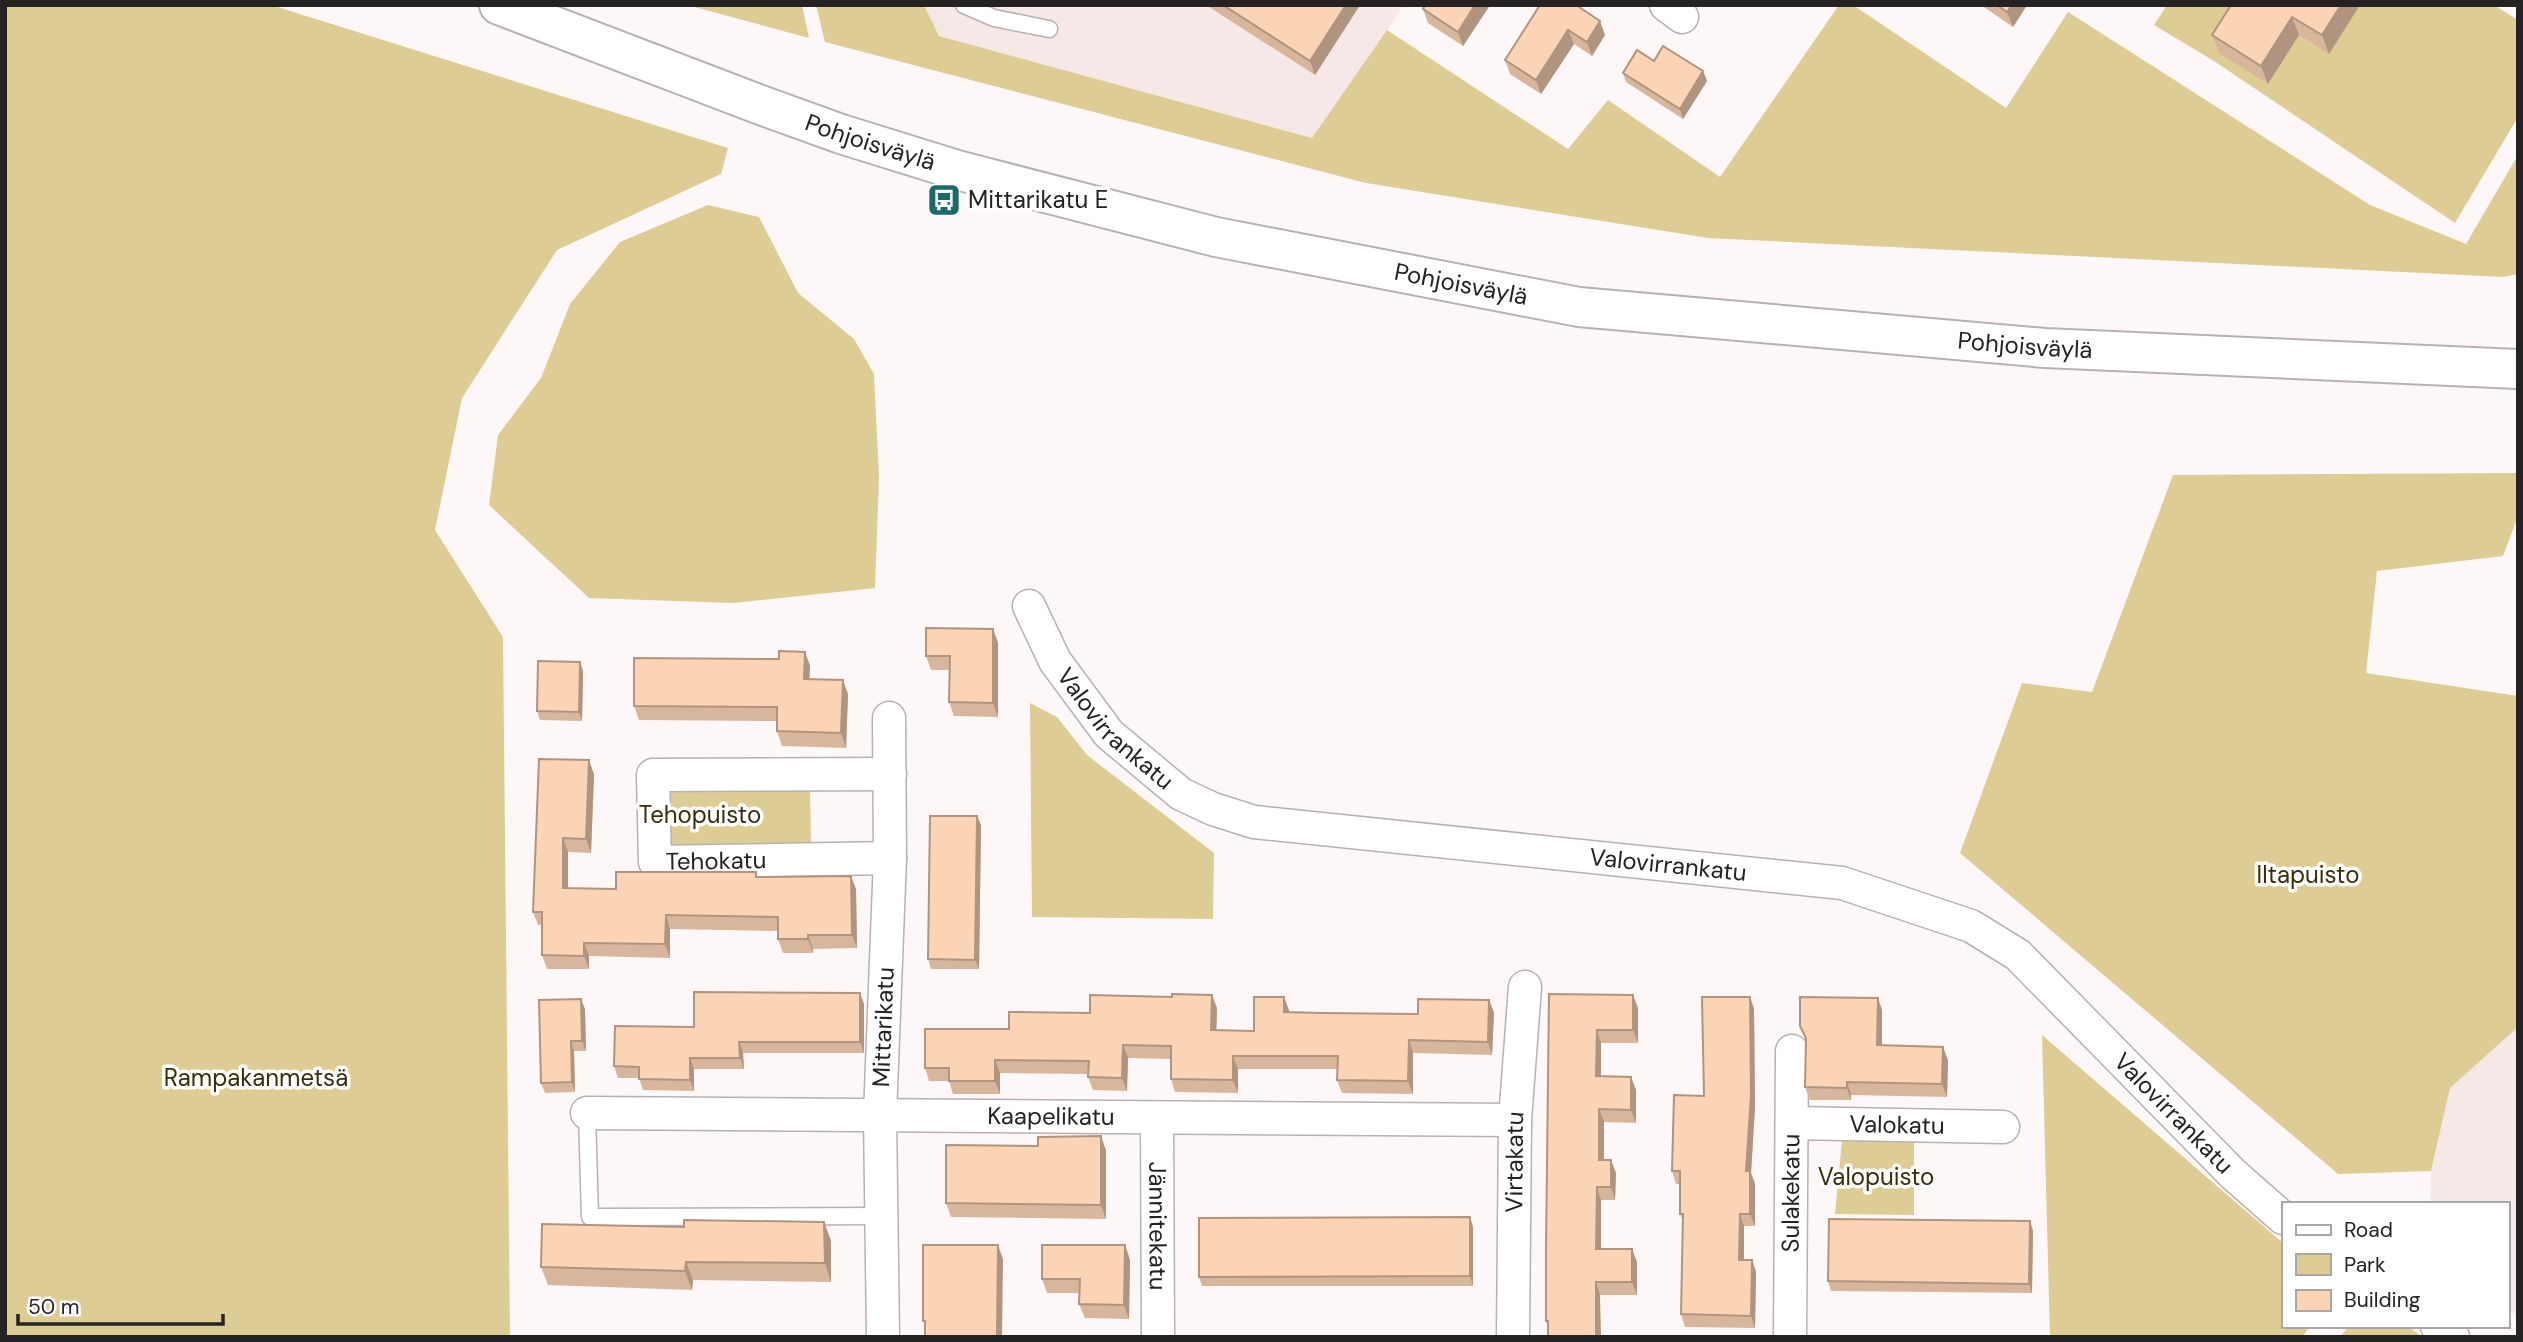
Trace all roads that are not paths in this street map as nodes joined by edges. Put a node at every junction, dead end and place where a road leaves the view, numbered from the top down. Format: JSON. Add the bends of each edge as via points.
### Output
{"nodes":[{"id":1,"x":499,"y":5,"type":"edge"},
{"id":2,"x":964,"y":5,"type":"edge"},
{"id":3,"x":1048,"y":29,"type":"dead end"},
{"id":4,"x":2518,"y":357,"type":"edge"},
{"id":5,"x":2462,"y":366,"type":"junction"},
{"id":6,"x":2518,"y":369,"type":"edge"},
{"id":7,"x":1029,"y":606,"type":"dead end"},
{"id":8,"x":889,"y":718,"type":"dead end"},
{"id":9,"x":890,"y":774,"type":"junction"},
{"id":10,"x":890,"y":858,"type":"junction"},
{"id":11,"x":1525,"y":987,"type":"dead end"},
{"id":12,"x":1792,"y":1051,"type":"dead end"},
{"id":13,"x":587,"y":1112,"type":"joint"},
{"id":14,"x":880,"y":1115,"type":"junction"},
{"id":15,"x":1157,"y":1118,"type":"junction"},
{"id":16,"x":1515,"y":1121,"type":"junction"},
{"id":17,"x":1792,"y":1123,"type":"junction"},
{"id":18,"x":2003,"y":1127,"type":"dead end"},
{"id":19,"x":882,"y":1216,"type":"junction"},
{"id":20,"x":2282,"y":1216,"type":"edge"},
{"id":21,"x":883,"y":1337,"type":"edge"},
{"id":22,"x":1158,"y":1337,"type":"edge"},
{"id":23,"x":1513,"y":1337,"type":"edge"},
{"id":24,"x":1790,"y":1337,"type":"edge"}],
"edges":[{"from":1,"to":5,"type":"main road","name":"Pohjoisväylä","via":[[758,104],[957,170],[1216,237],[1579,307],[2045,348]]},
{"from":2,"to":3,"type":"lane","via":[[994,18]]},
{"from":4,"to":5,"type":"main road","name":"Pohjoisväylä"},
{"from":5,"to":6,"type":"main road","name":"Pohjoisväylä"},
{"from":7,"to":20,"type":"street","name":"Valovirrankatu","via":[[1055,662],[1109,734],[1181,793],[1213,809],[1254,822],[1842,883],[1971,926],[2018,955],[2232,1174]]},
{"from":8,"to":9,"type":"street","name":"Mittarikatu"},
{"from":9,"to":10,"type":"street","name":"Mittarikatu"},
{"from":9,"to":10,"type":"street","name":"Tehokatu","via":[[653,775],[655,862]]},
{"from":10,"to":14,"type":"street","name":"Mittarikatu"},
{"from":11,"to":16,"type":"street","name":"Virtakatu"},
{"from":12,"to":17,"type":"street","name":"Sulakekatu"},
{"from":13,"to":14,"type":"street","name":"Kaapelikatu"},
{"from":13,"to":19,"type":"lane","via":[[590,1217]]},
{"from":14,"to":15,"type":"street","name":"Kaapelikatu"},
{"from":14,"to":19,"type":"street","name":"Mittarikatu"},
{"from":15,"to":16,"type":"street","name":"Kaapelikatu"},
{"from":15,"to":22,"type":"street","name":"Jännitekatu"},
{"from":16,"to":23,"type":"street","name":"Virtakatu"},
{"from":17,"to":18,"type":"street","name":"Valokatu"},
{"from":17,"to":24,"type":"street","name":"Sulakekatu"},
{"from":19,"to":21,"type":"street","name":"Mittarikatu"}]}
